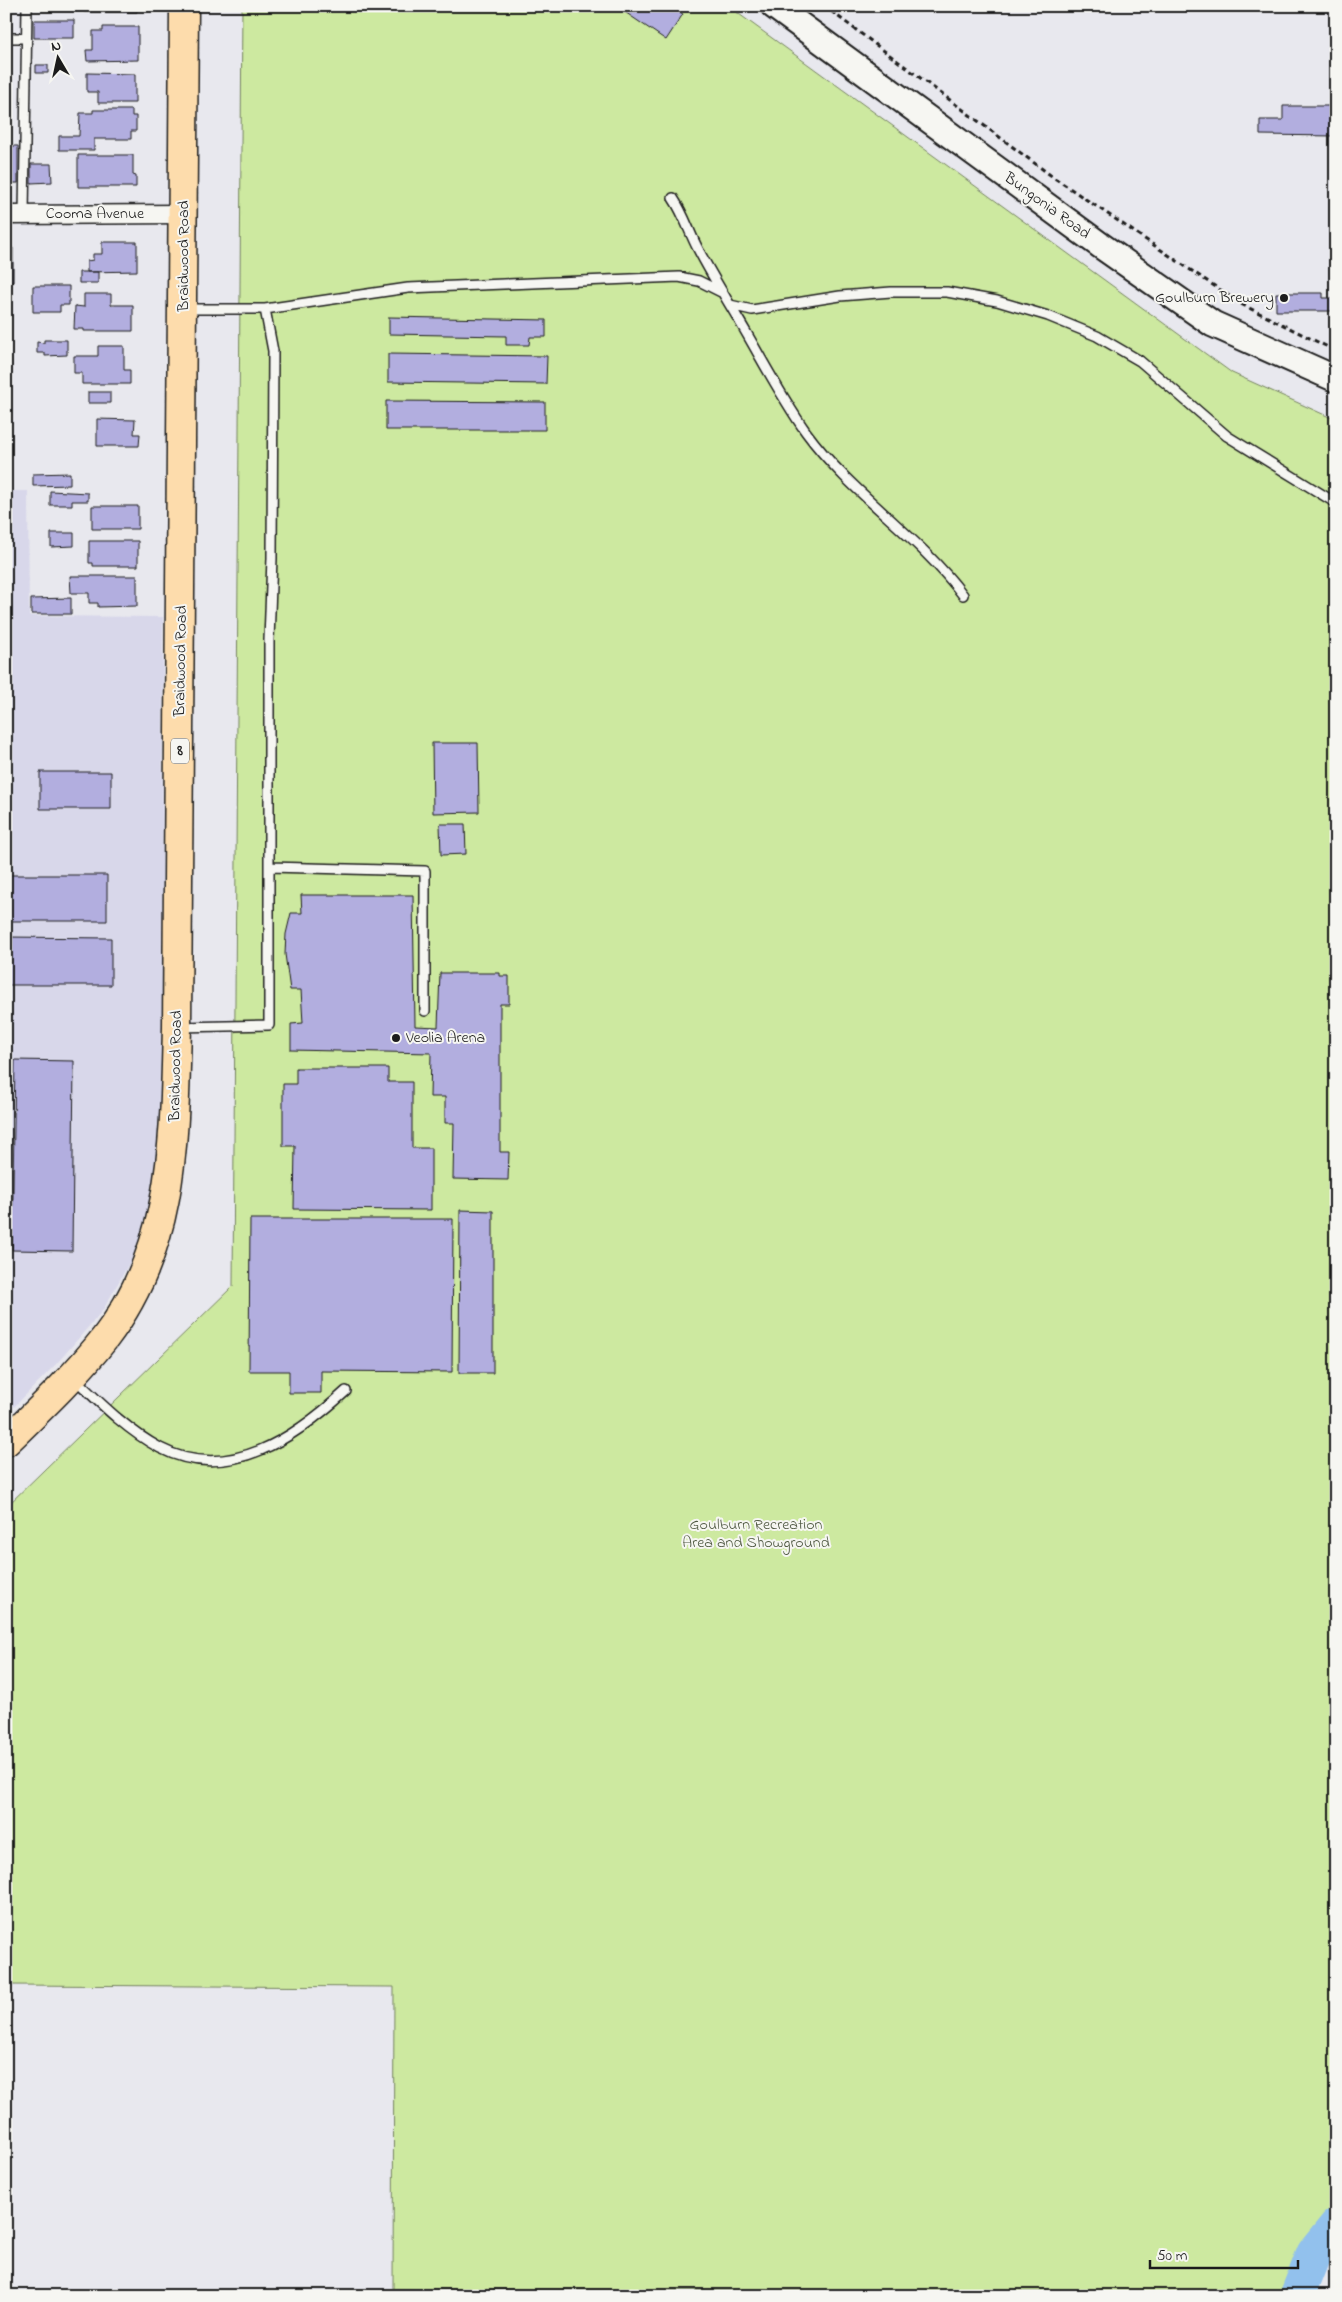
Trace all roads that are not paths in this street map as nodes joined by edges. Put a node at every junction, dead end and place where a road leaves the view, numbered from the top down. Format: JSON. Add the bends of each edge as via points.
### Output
{"nodes":[{"id":1,"x":27,"y":6,"type":"edge"},
{"id":2,"x":184,"y":6,"type":"edge"},
{"id":3,"x":774,"y":6,"type":"edge"},
{"id":4,"x":6,"y":38,"type":"edge"},
{"id":5,"x":26,"y":38,"type":"junction"},
{"id":6,"x":673,"y":198,"type":"dead end"},
{"id":7,"x":184,"y":214,"type":"junction"},
{"id":8,"x":6,"y":215,"type":"edge"},
{"id":9,"x":24,"y":215,"type":"junction"},
{"id":10,"x":721,"y":292,"type":"junction"},
{"id":11,"x":730,"y":305,"type":"junction"},
{"id":12,"x":184,"y":309,"type":"junction"},
{"id":13,"x":265,"y":309,"type":"junction"},
{"id":14,"x":1336,"y":379,"type":"edge"},
{"id":15,"x":1336,"y":503,"type":"edge"},
{"id":16,"x":963,"y":596,"type":"dead end"},
{"id":17,"x":269,"y":867,"type":"junction"},
{"id":18,"x":425,"y":1012,"type":"dead end"},
{"id":19,"x":177,"y":1027,"type":"junction"},
{"id":20,"x":72,"y":1376,"type":"junction"},
{"id":21,"x":346,"y":1391,"type":"dead end"},
{"id":22,"x":6,"y":1442,"type":"edge"}],
"edges":[{"from":1,"to":5,"type":"lane"},
{"from":2,"to":7,"type":"main road","name":"Braidwood Road","number":"8"},
{"from":3,"to":14,"type":"street","name":"Bungonia Road","via":[[1213,324]]},
{"from":4,"to":5,"type":"lane"},
{"from":5,"to":9,"type":"lane"},
{"from":6,"to":10,"type":"lane","via":[[685,216]]},
{"from":7,"to":9,"type":"street","name":"Cooma Avenue"},
{"from":7,"to":12,"type":"main road","name":"Braidwood Road","number":"8"},
{"from":8,"to":9,"type":"street","name":"Cooma Avenue"},
{"from":10,"to":11,"type":"lane"},
{"from":10,"to":13,"type":"lane","via":[[699,281],[679,277],[408,288]]},
{"from":11,"to":15,"type":"lane","via":[[752,310],[840,296],[947,292],[997,301],[1048,316],[1097,336],[1140,361],[1227,436]]},
{"from":11,"to":16,"type":"lane","via":[[805,431],[833,466],[925,551]]},
{"from":12,"to":13,"type":"lane"},
{"from":12,"to":19,"type":"main road","name":"Braidwood Road","number":"8"},
{"from":13,"to":17,"type":"lane","via":[[273,351]]},
{"from":17,"to":18,"type":"lane","via":[[425,870]]},
{"from":17,"to":19,"type":"lane","via":[[269,1025]]},
{"from":19,"to":20,"type":"main road","name":"Braidwood Road","number":"8","via":[[174,1141],[165,1205],[151,1254],[131,1298],[106,1337]]},
{"from":20,"to":21,"type":"lane","via":[[119,1418],[160,1448],[210,1462],[237,1459],[262,1451],[326,1410]]},
{"from":20,"to":22,"type":"main road","name":"Braidwood Road","number":"8"}]}
